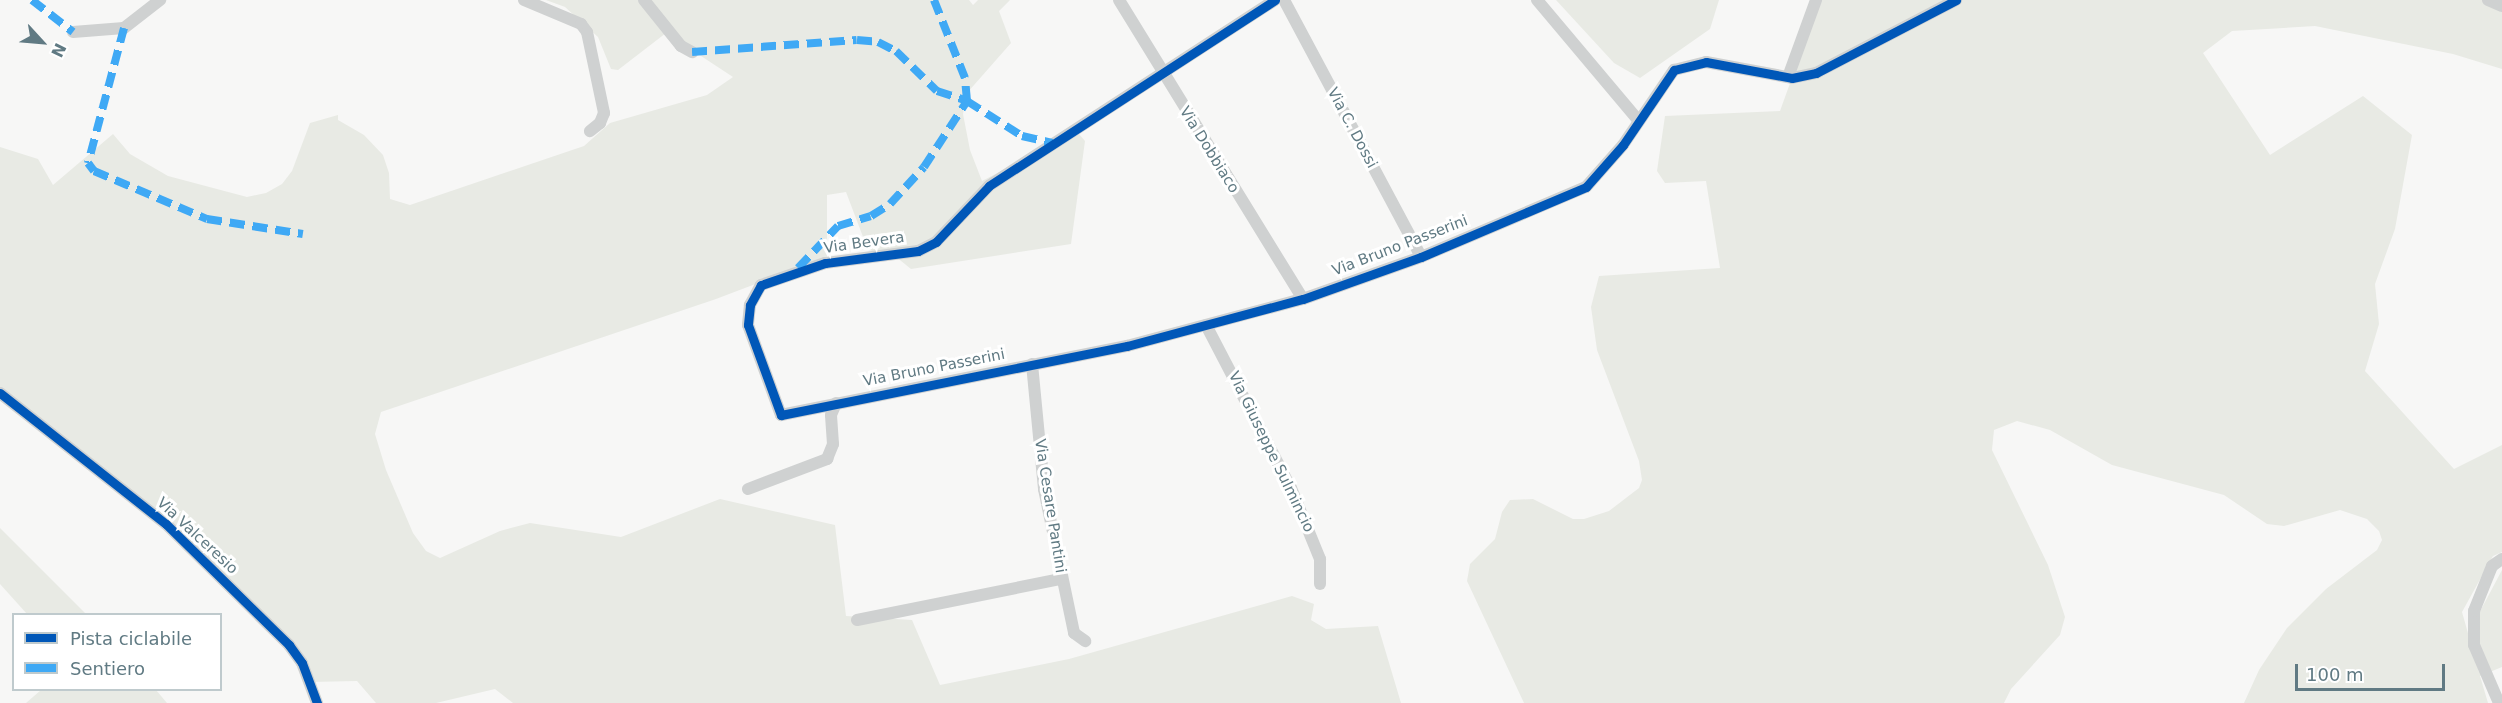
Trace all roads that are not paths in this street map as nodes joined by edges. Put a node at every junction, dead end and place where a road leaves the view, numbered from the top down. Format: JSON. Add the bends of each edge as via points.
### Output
{"nodes":[{"id":1,"x":159,"y":0,"type":"edge"},
{"id":2,"x":524,"y":0,"type":"edge"},
{"id":3,"x":644,"y":0,"type":"edge"},
{"id":4,"x":1119,"y":0,"type":"edge"},
{"id":5,"x":1275,"y":0,"type":"edge"},
{"id":6,"x":1284,"y":0,"type":"edge"},
{"id":7,"x":1537,"y":0,"type":"edge"},
{"id":8,"x":1816,"y":0,"type":"edge"},
{"id":9,"x":1956,"y":0,"type":"edge"},
{"id":10,"x":2488,"y":0,"type":"edge"},
{"id":11,"x":2502,"y":6,"type":"edge"},
{"id":12,"x":73,"y":32,"type":"dead end"},
{"id":13,"x":692,"y":52,"type":"dead end"},
{"id":14,"x":1162,"y":75,"type":"junction"},
{"id":15,"x":1788,"y":77,"type":"junction"},
{"id":16,"x":1639,"y":122,"type":"junction"},
{"id":17,"x":590,"y":130,"type":"dead end"},
{"id":18,"x":1421,"y":257,"type":"junction"},
{"id":19,"x":1302,"y":298,"type":"junction"},
{"id":20,"x":1206,"y":325,"type":"junction"},
{"id":21,"x":1032,"y":364,"type":"junction"},
{"id":22,"x":0,"y":393,"type":"edge"},
{"id":23,"x":836,"y":403,"type":"junction"},
{"id":24,"x":781,"y":415,"type":"joint"},
{"id":25,"x":748,"y":489,"type":"dead end"},
{"id":26,"x":2502,"y":559,"type":"edge"},
{"id":27,"x":1061,"y":579,"type":"junction"},
{"id":28,"x":1320,"y":584,"type":"dead end"},
{"id":29,"x":856,"y":620,"type":"dead end"},
{"id":30,"x":1085,"y":641,"type":"dead end"},
{"id":31,"x":317,"y":703,"type":"edge"},
{"id":32,"x":2499,"y":703,"type":"edge"}],
"edges":[{"from":1,"to":12,"type":"street","via":[[124,28]]},
{"from":2,"to":17,"type":"street","via":[[581,24],[587,32],[604,113],[600,123]]},
{"from":3,"to":13,"type":"street","via":[[681,46]]},
{"from":4,"to":14,"type":"street","name":"Via Dobbiaco"},
{"from":5,"to":14,"type":"street"},
{"from":6,"to":18,"type":"street","name":"Via C. Dossi"},
{"from":7,"to":16,"type":"street"},
{"from":8,"to":15,"type":"street"},
{"from":9,"to":15,"type":"street","name":"Via Bruno Passerini","via":[[1816,73]]},
{"from":10,"to":11,"type":"street"},
{"from":14,"to":19,"type":"street","name":"Via Dobbiaco"},
{"from":14,"to":24,"type":"street","name":"Via Bevera","via":[[989,186],[936,242],[918,250],[825,263],[761,285],[750,305],[748,324]]},
{"from":15,"to":16,"type":"street","name":"Via Bruno Passerini","via":[[1723,63],[1687,64],[1674,70],[1662,83]]},
{"from":16,"to":18,"type":"street","name":"Via Bruno Passerini","via":[[1586,187]]},
{"from":18,"to":19,"type":"street","name":"Via Bruno Passerini"},
{"from":19,"to":20,"type":"street","name":"Via Bruno Passerini"},
{"from":20,"to":21,"type":"street","name":"Via Bruno Passerini","via":[[1128,346]]},
{"from":20,"to":28,"type":"street","name":"Via Giuseppe Sulmincio","via":[[1291,488],[1320,559]]},
{"from":21,"to":23,"type":"street","name":"Via Bruno Passerini"},
{"from":21,"to":27,"type":"street","name":"Via Cesare Pantini","via":[[1044,489]]},
{"from":22,"to":31,"type":"street","name":"Via Valceresio","via":[[166,524],[289,645],[302,663]]},
{"from":23,"to":24,"type":"street","name":"Via Bruno Passerini"},
{"from":23,"to":25,"type":"street","via":[[831,415],[833,444],[827,459]]},
{"from":26,"to":32,"type":"street","via":[[2492,566],[2474,611],[2474,645]]},
{"from":27,"to":29,"type":"street"},
{"from":27,"to":30,"type":"street","name":"Via Cesare Pantini","via":[[1074,633]]}]}
